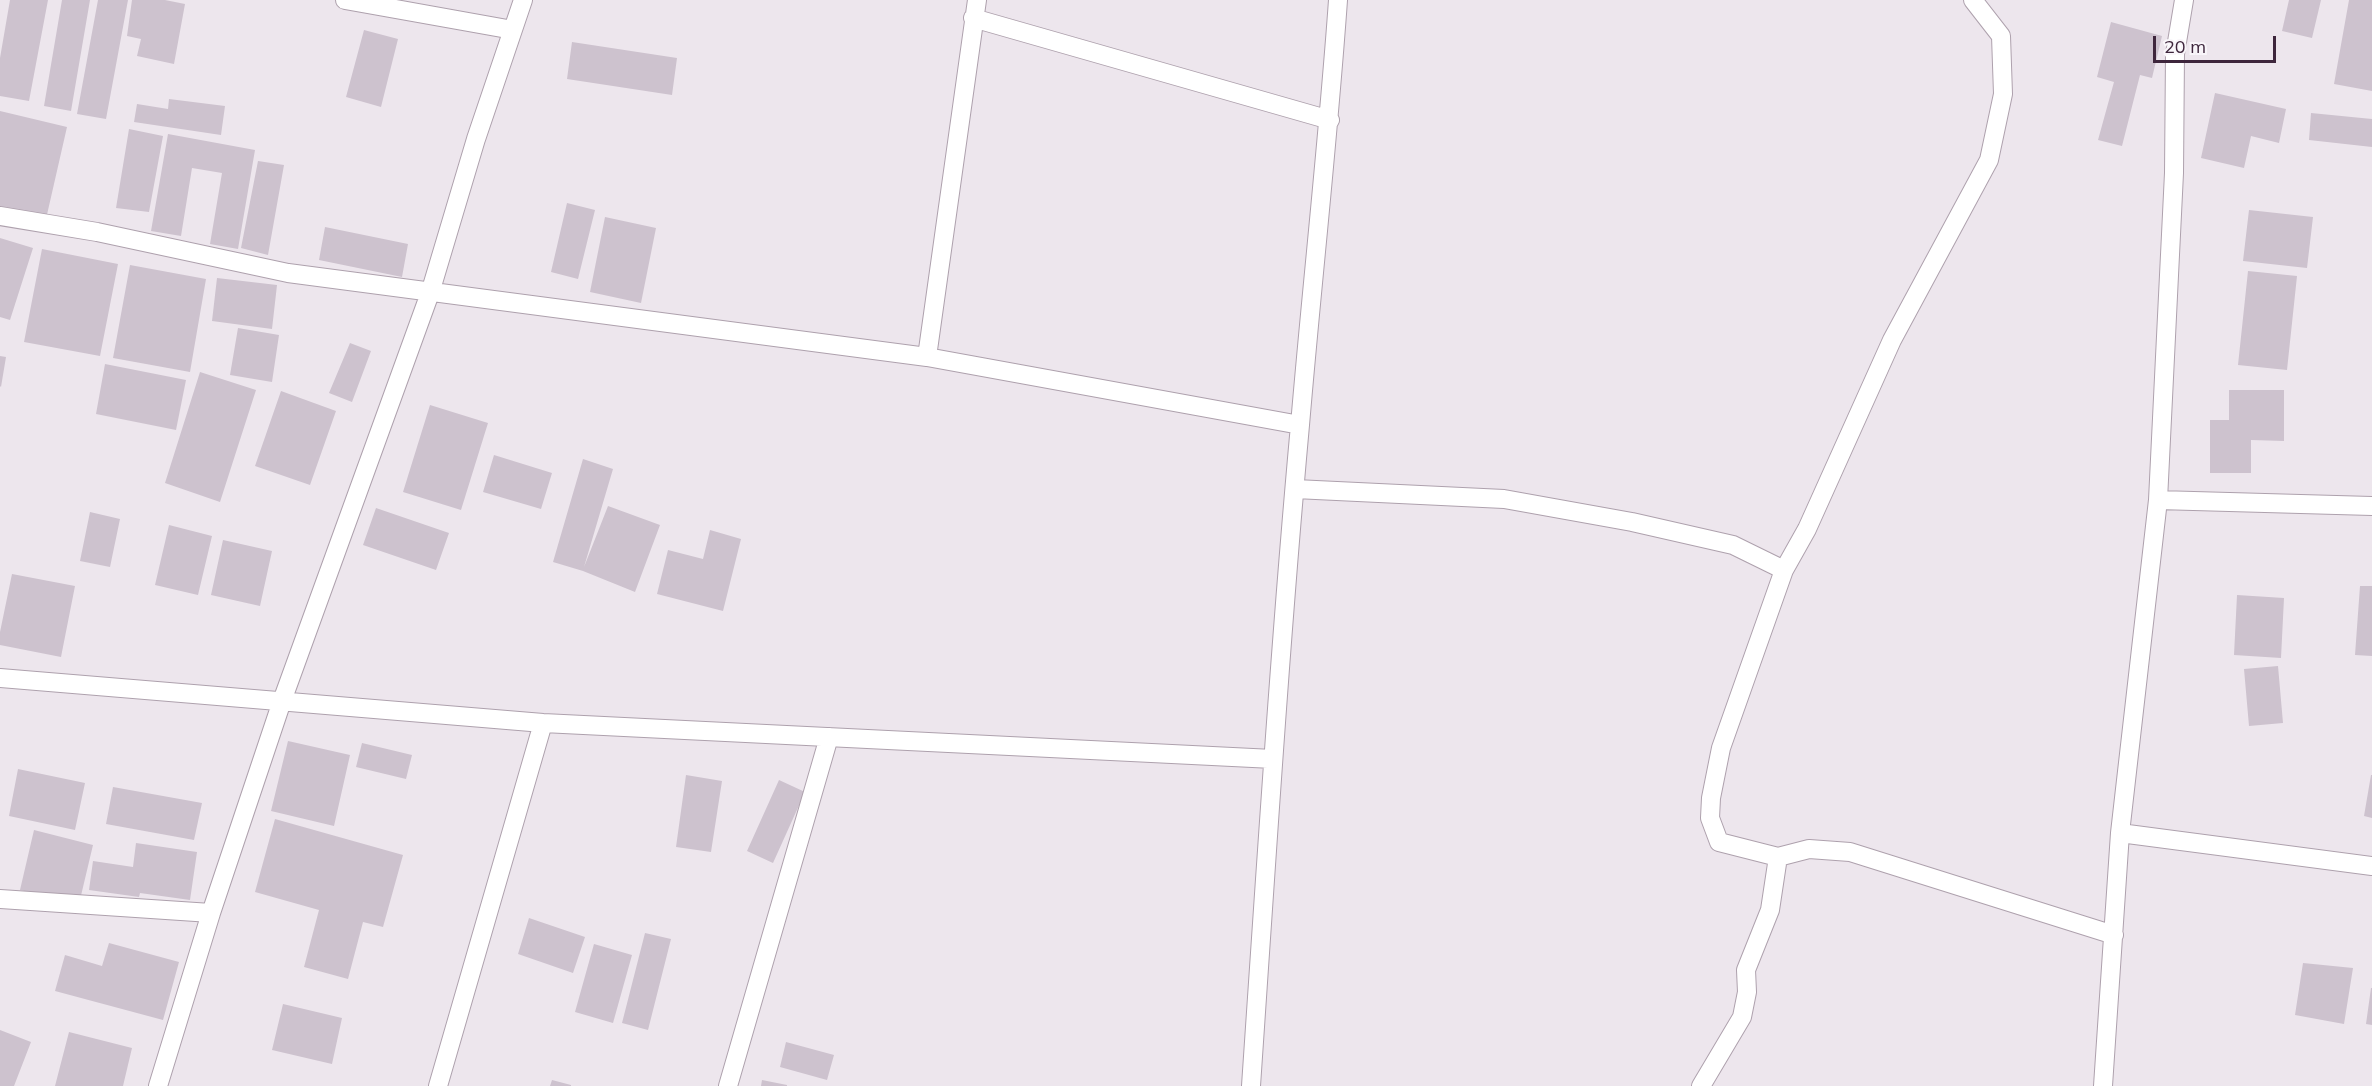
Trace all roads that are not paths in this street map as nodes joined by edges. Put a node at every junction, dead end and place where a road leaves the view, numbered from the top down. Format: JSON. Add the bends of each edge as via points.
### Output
{"nodes":[{"id":1,"x":345,"y":0,"type":"edge"},
{"id":2,"x":523,"y":0,"type":"edge"},
{"id":3,"x":1338,"y":0,"type":"edge"},
{"id":4,"x":1973,"y":0,"type":"edge"},
{"id":5,"x":2184,"y":0,"type":"edge"},
{"id":6,"x":975,"y":9,"type":"edge"},
{"id":7,"x":513,"y":30,"type":"junction"},
{"id":8,"x":1330,"y":120,"type":"junction"},
{"id":9,"x":0,"y":216,"type":"edge"},
{"id":10,"x":430,"y":293,"type":"junction"},
{"id":11,"x":927,"y":357,"type":"junction"},
{"id":12,"x":1300,"y":425,"type":"junction"},
{"id":13,"x":1295,"y":489,"type":"junction"},
{"id":14,"x":2158,"y":500,"type":"junction"},
{"id":15,"x":2372,"y":506,"type":"edge"},
{"id":16,"x":1784,"y":570,"type":"junction"},
{"id":17,"x":0,"y":678,"type":"edge"},
{"id":18,"x":282,"y":701,"type":"junction"},
{"id":19,"x":543,"y":723,"type":"junction"},
{"id":20,"x":829,"y":736,"type":"junction"},
{"id":21,"x":1273,"y":759,"type":"junction"},
{"id":22,"x":2120,"y":833,"type":"junction"},
{"id":23,"x":1778,"y":857,"type":"junction"},
{"id":24,"x":2372,"y":866,"type":"edge"},
{"id":25,"x":0,"y":899,"type":"edge"},
{"id":26,"x":212,"y":914,"type":"junction"},
{"id":27,"x":2114,"y":935,"type":"junction"},
{"id":28,"x":158,"y":1086,"type":"edge"},
{"id":29,"x":438,"y":1086,"type":"edge"},
{"id":30,"x":728,"y":1086,"type":"edge"},
{"id":31,"x":1251,"y":1086,"type":"edge"},
{"id":32,"x":1701,"y":1086,"type":"edge"},
{"id":33,"x":2103,"y":1086,"type":"edge"}],
"edges":[{"from":1,"to":7,"type":"street"},
{"from":2,"to":7,"type":"street"},
{"from":3,"to":8,"type":"street"},
{"from":4,"to":16,"type":"street","via":[[2001,36],[2003,94],[1989,160],[1892,340],[1807,529]]},
{"from":5,"to":14,"type":"street","via":[[2175,54],[2174,173]]},
{"from":6,"to":8,"type":"street"},
{"from":6,"to":11,"type":"street"},
{"from":7,"to":10,"type":"street"},
{"from":8,"to":12,"type":"street"},
{"from":9,"to":10,"type":"street","via":[[97,232],[288,273]]},
{"from":10,"to":11,"type":"street"},
{"from":10,"to":18,"type":"street"},
{"from":11,"to":12,"type":"street"},
{"from":12,"to":13,"type":"street"},
{"from":13,"to":16,"type":"street","via":[[1504,499],[1733,545]]},
{"from":13,"to":21,"type":"street"},
{"from":14,"to":15,"type":"street"},
{"from":14,"to":22,"type":"street"},
{"from":16,"to":23,"type":"street","via":[[1721,748],[1710,818],[1719,842]]},
{"from":17,"to":18,"type":"street"},
{"from":18,"to":19,"type":"street"},
{"from":18,"to":26,"type":"street"},
{"from":19,"to":20,"type":"street"},
{"from":19,"to":29,"type":"street"},
{"from":20,"to":21,"type":"street"},
{"from":20,"to":30,"type":"street"},
{"from":21,"to":31,"type":"street"},
{"from":22,"to":24,"type":"street"},
{"from":22,"to":27,"type":"street"},
{"from":23,"to":27,"type":"street","via":[[1809,849],[1850,852]]},
{"from":23,"to":32,"type":"street","via":[[1770,910],[1746,970],[1742,1017]]},
{"from":25,"to":26,"type":"street"},
{"from":26,"to":28,"type":"street"},
{"from":27,"to":33,"type":"street"}]}
